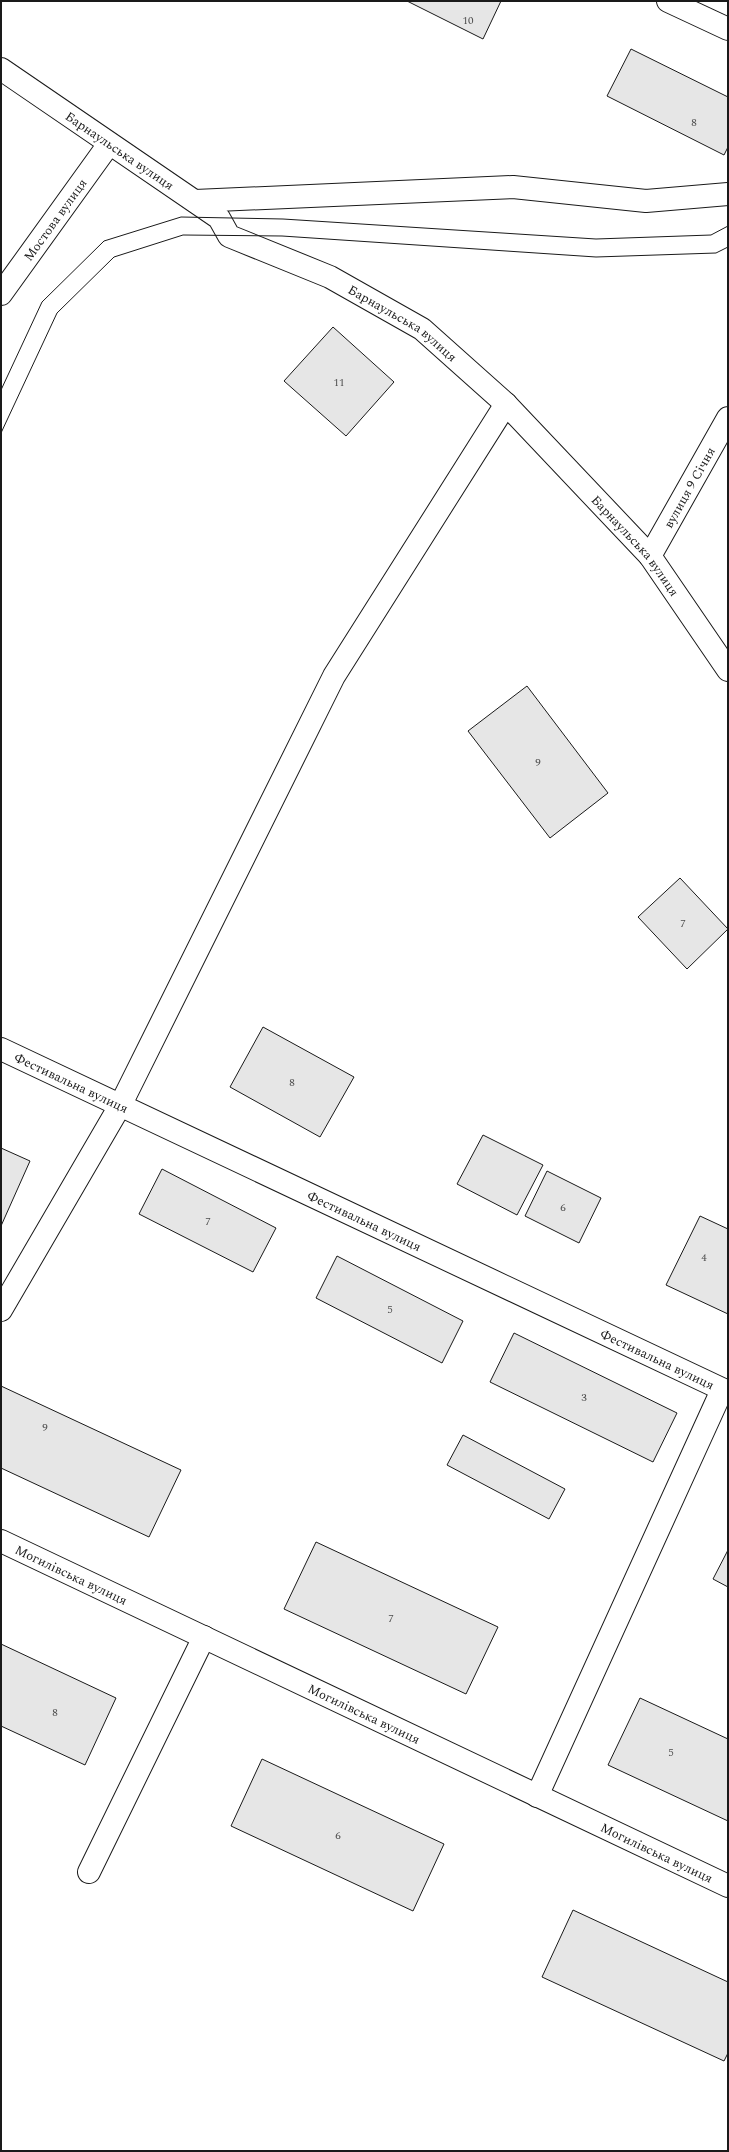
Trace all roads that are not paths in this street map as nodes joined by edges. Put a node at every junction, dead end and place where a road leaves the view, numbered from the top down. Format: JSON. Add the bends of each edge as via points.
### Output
{"nodes":[{"id":1,"x":668,"y":1,"type":"edge"},
{"id":2,"x":728,"y":29,"type":"edge"},
{"id":3,"x":1,"y":69,"type":"edge"},
{"id":4,"x":109,"y":144,"type":"junction"},
{"id":5,"x":728,"y":194,"type":"edge"},
{"id":6,"x":195,"y":201,"type":"junction"},
{"id":7,"x":1,"y":294,"type":"edge"},
{"id":8,"x":506,"y":404,"type":"junction"},
{"id":9,"x":728,"y":418,"type":"edge"},
{"id":10,"x":650,"y":556,"type":"junction"},
{"id":11,"x":728,"y":670,"type":"edge"},
{"id":12,"x":1,"y":1049,"type":"edge"},
{"id":13,"x":121,"y":1104,"type":"junction"},
{"id":14,"x":1,"y":1310,"type":"edge"},
{"id":15,"x":725,"y":1391,"type":"edge"},
{"id":16,"x":1,"y":1541,"type":"edge"},
{"id":17,"x":204,"y":1637,"type":"junction"},
{"id":18,"x":537,"y":1796,"type":"junction"},
{"id":19,"x":89,"y":1872,"type":"dead end"},
{"id":20,"x":728,"y":1886,"type":"edge"}],
"edges":[{"from":1,"to":2,"type":"street"},
{"from":3,"to":4,"type":"street","name":"Барнаульська вулиця"},
{"from":4,"to":6,"type":"street","name":"Барнаульська вулиця"},
{"from":4,"to":7,"type":"street","name":"Мостова вулиця"},
{"from":5,"to":6,"type":"street","via":[[646,201],[513,187]]},
{"from":6,"to":8,"type":"street","name":"Барнаульська вулиця","via":[[219,218],[229,236],[330,277],[422,329]]},
{"from":8,"to":10,"type":"street","name":"Барнаульська вулиця"},
{"from":8,"to":13,"type":"street","via":[[334,676]]},
{"from":9,"to":10,"type":"street","name":"вулиця 9 Січня"},
{"from":10,"to":11,"type":"street","name":"Барнаульська вулиця"},
{"from":12,"to":13,"type":"street","name":"Фестивальна вулиця"},
{"from":13,"to":14,"type":"street"},
{"from":13,"to":15,"type":"street","name":"Фестивальна вулиця"},
{"from":15,"to":18,"type":"street"},
{"from":16,"to":17,"type":"street","name":"Могилівська вулиця"},
{"from":17,"to":18,"type":"street","name":"Могилівська вулиця"},
{"from":17,"to":19,"type":"street"},
{"from":18,"to":20,"type":"street","name":"Могилівська вулиця"}]}
